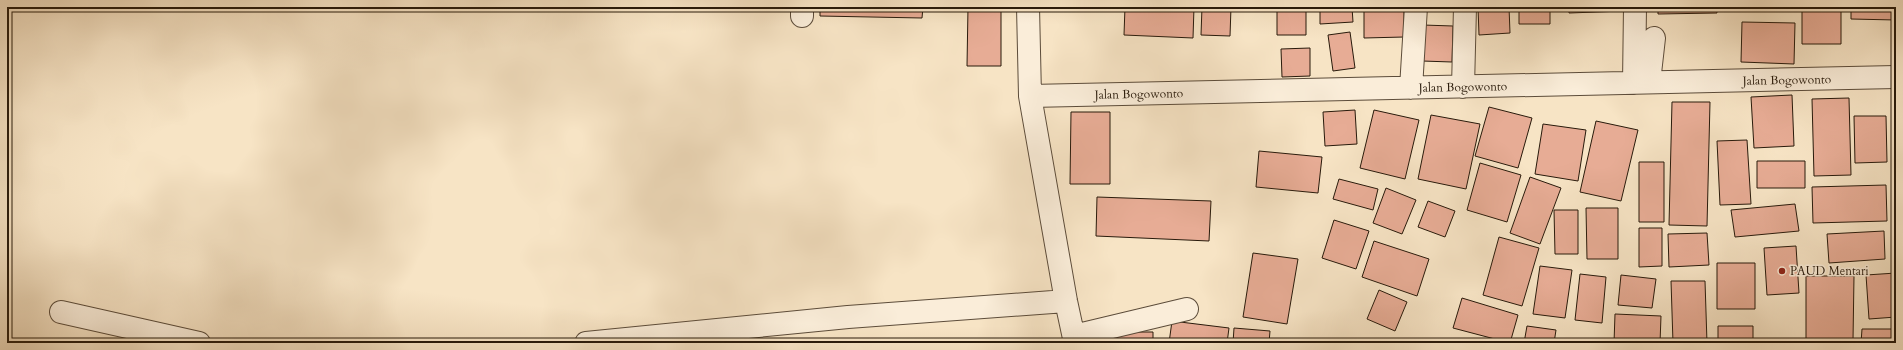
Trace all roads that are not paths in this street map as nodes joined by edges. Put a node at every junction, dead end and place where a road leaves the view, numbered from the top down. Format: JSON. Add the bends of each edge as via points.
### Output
{"nodes":[{"id":1,"x":1028,"y":7,"type":"edge"},
{"id":2,"x":1416,"y":7,"type":"edge"},
{"id":3,"x":1465,"y":7,"type":"edge"},
{"id":4,"x":1635,"y":7,"type":"edge"},
{"id":5,"x":1654,"y":38,"type":"dead end"},
{"id":6,"x":1896,"y":77,"type":"edge"},
{"id":7,"x":1641,"y":83,"type":"junction"},
{"id":8,"x":1464,"y":87,"type":"junction"},
{"id":9,"x":1411,"y":88,"type":"junction"},
{"id":10,"x":1030,"y":96,"type":"junction"},
{"id":11,"x":1066,"y":301,"type":"junction"},
{"id":12,"x":1187,"y":309,"type":"dead end"},
{"id":13,"x":61,"y":312,"type":"dead end"},
{"id":14,"x":1074,"y":339,"type":"edge"},
{"id":15,"x":199,"y":343,"type":"edge"},
{"id":16,"x":586,"y":343,"type":"edge"}],
"edges":[{"from":1,"to":10,"type":"street"},
{"from":2,"to":9,"type":"street"},
{"from":3,"to":8,"type":"street"},
{"from":4,"to":7,"type":"street"},
{"from":5,"to":7,"type":"street"},
{"from":6,"to":7,"type":"street","name":"Jalan Bogowonto"},
{"from":7,"to":8,"type":"street","name":"Jalan Bogowonto"},
{"from":8,"to":9,"type":"street","name":"Jalan Bogowonto"},
{"from":9,"to":10,"type":"street","name":"Jalan Bogowonto"},
{"from":10,"to":11,"type":"street"},
{"from":11,"to":14,"type":"street"},
{"from":11,"to":16,"type":"street","via":[[848,317]]},
{"from":12,"to":14,"type":"street"},
{"from":13,"to":15,"type":"street"}]}
